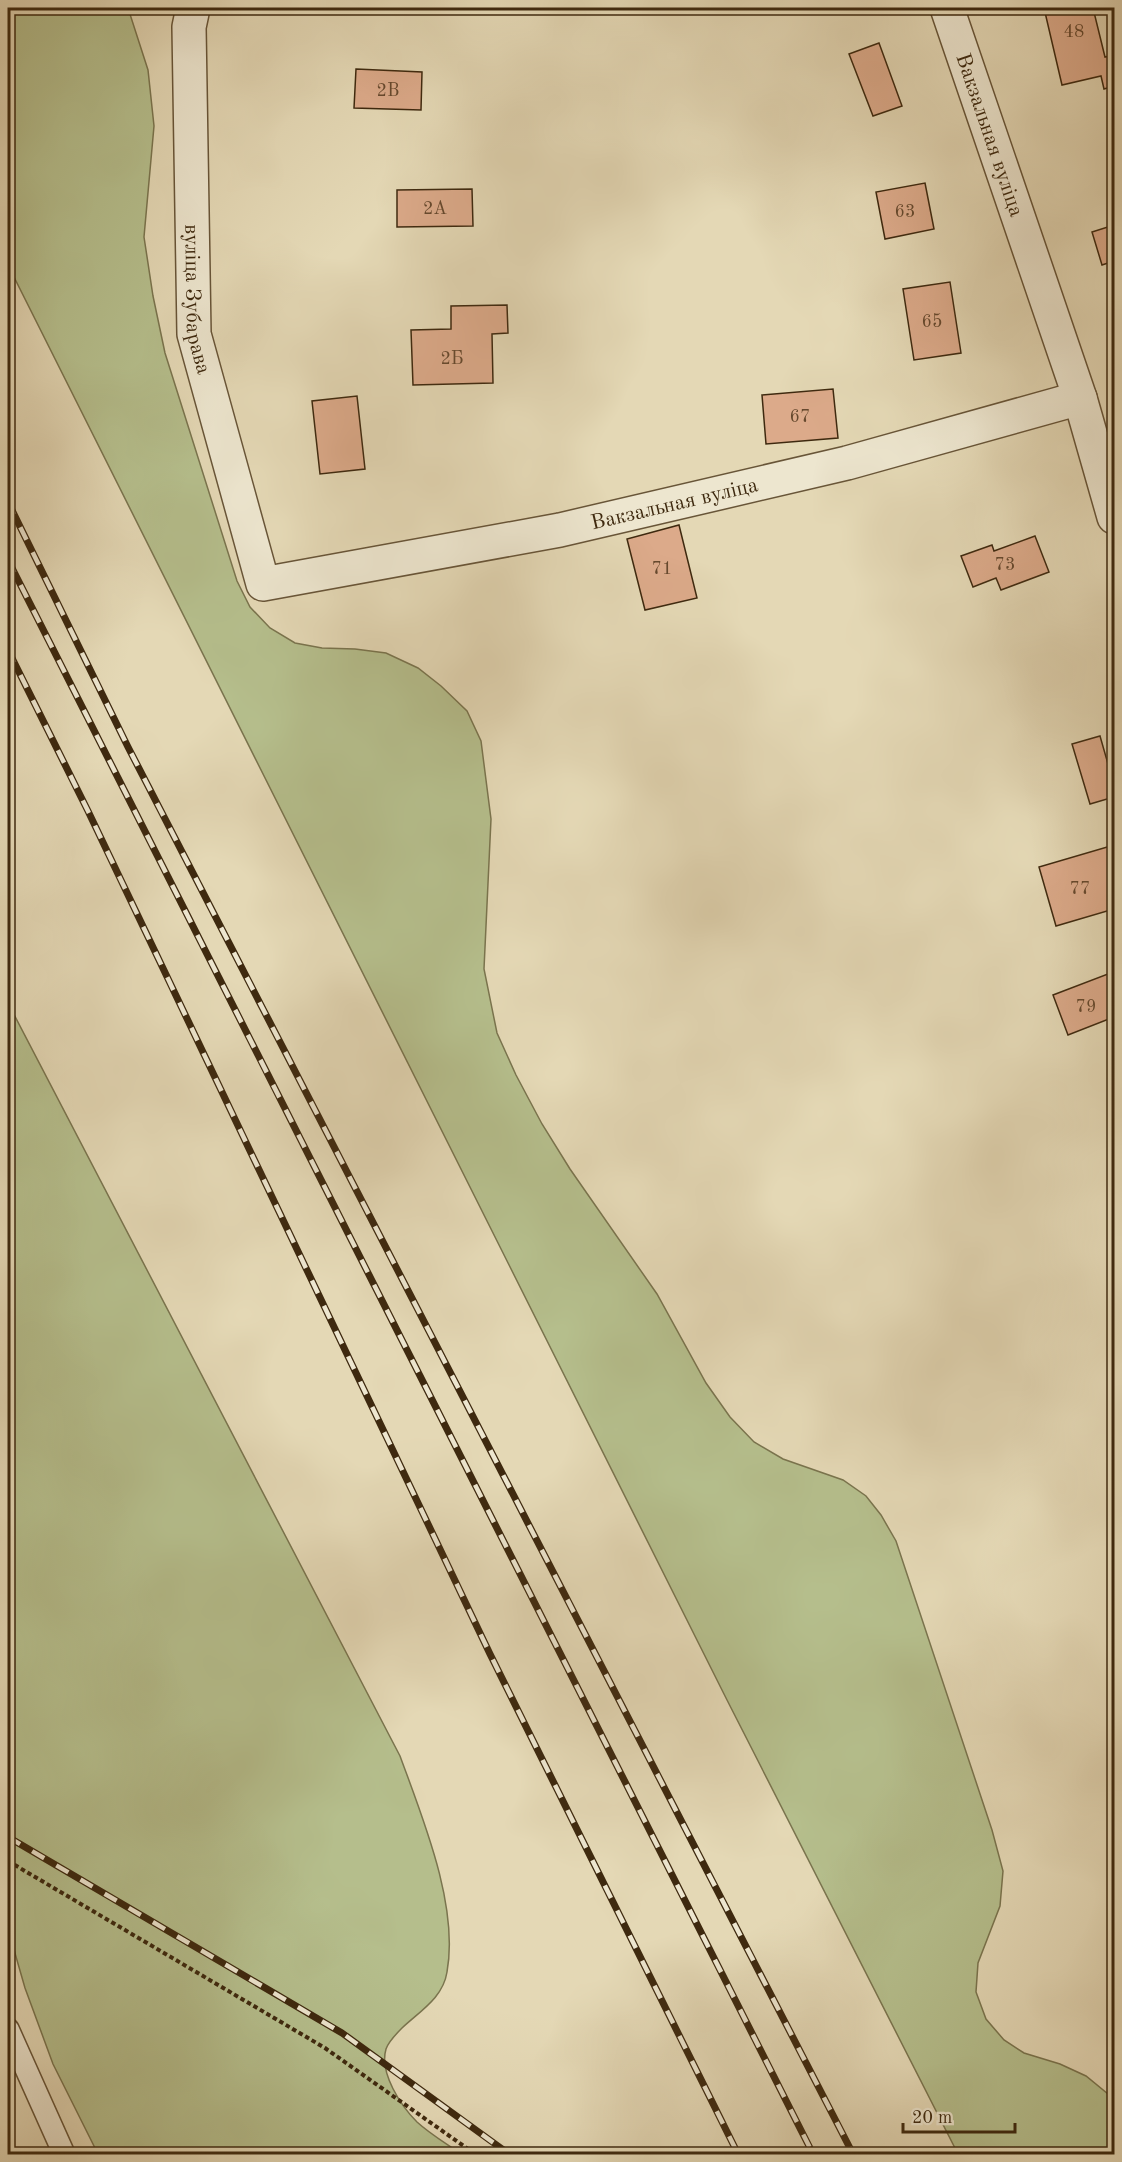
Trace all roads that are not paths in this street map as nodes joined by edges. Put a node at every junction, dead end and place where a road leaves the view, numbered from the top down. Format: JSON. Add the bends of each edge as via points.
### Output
{"nodes":[{"id":1,"x":193,"y":8,"type":"edge"},
{"id":2,"x":946,"y":8,"type":"edge"},
{"id":3,"x":1080,"y":398,"type":"junction"},
{"id":4,"x":1114,"y":517,"type":"edge"},
{"id":5,"x":263,"y":584,"type":"joint"},
{"id":6,"x":8,"y":2029,"type":"edge"},
{"id":7,"x":64,"y":2154,"type":"edge"}],
"edges":[{"from":1,"to":5,"type":"street","name":"вуліца Зубарава","via":[[189,27],[194,334]]},
{"from":2,"to":3,"type":"street","name":"Вакзальная вуліца"},
{"from":3,"to":4,"type":"street","name":"Вакзальная вуліца"},
{"from":3,"to":5,"type":"street","name":"Вакзальная вуліца","via":[[847,463],[560,530]]},
{"from":6,"to":7,"type":"lane"}]}
